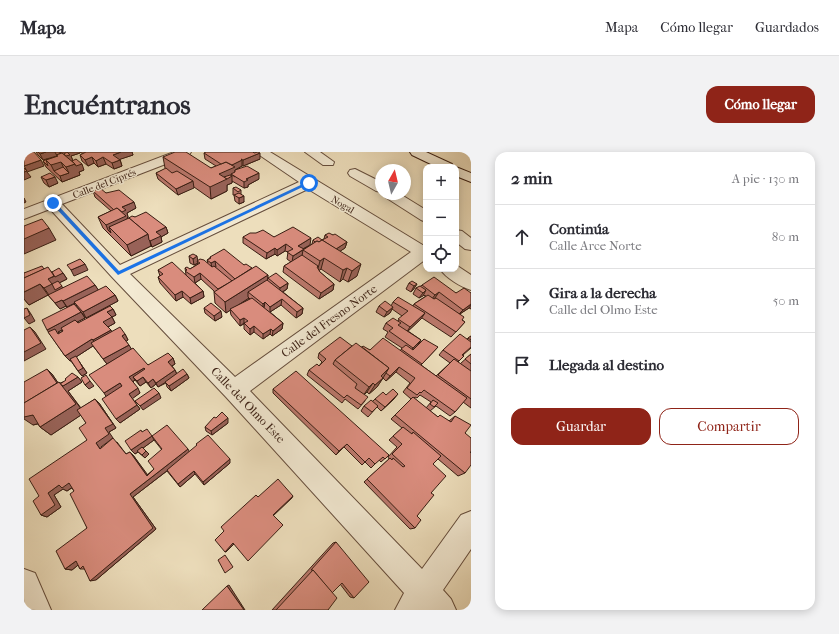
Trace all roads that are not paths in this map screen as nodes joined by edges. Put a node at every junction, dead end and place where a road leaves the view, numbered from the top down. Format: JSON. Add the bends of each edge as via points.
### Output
{"nodes":[{"id":1,"x":185,"y":152,"type":"edge"},
{"id":2,"x":261,"y":152,"type":"edge"},
{"id":3,"x":311,"y":152,"type":"edge"},
{"id":4,"x":416,"y":152,"type":"edge"},
{"id":5,"x":328,"y":162,"type":"dead end"},
{"id":6,"x":442,"y":164,"type":"edge"},
{"id":7,"x":355,"y":172,"type":"dead end"},
{"id":8,"x":459,"y":172,"type":"edge"},
{"id":9,"x":471,"y":178,"type":"edge"},
{"id":10,"x":309,"y":183,"type":"junction"},
{"id":11,"x":375,"y":184,"type":"edge"},
{"id":12,"x":400,"y":200,"type":"edge"},
{"id":13,"x":53,"y":203,"type":"junction"},
{"id":14,"x":24,"y":214,"type":"edge"},
{"id":15,"x":423,"y":214,"type":"edge"},
{"id":16,"x":458,"y":236,"type":"edge"},
{"id":17,"x":471,"y":245,"type":"edge"},
{"id":18,"x":423,"y":252,"type":"edge"},
{"id":19,"x":423,"y":254,"type":"edge"},
{"id":20,"x":453,"y":272,"type":"edge"},
{"id":21,"x":118,"y":273,"type":"junction"},
{"id":22,"x":471,"y":284,"type":"edge"},
{"id":23,"x":234,"y":390,"type":"junction"},
{"id":24,"x":471,"y":525,"type":"edge"},
{"id":25,"x":24,"y":584,"type":"edge"},
{"id":26,"x":425,"y":604,"type":"edge"},
{"id":27,"x":35,"y":610,"type":"edge"}],
"edges":[{"from":1,"to":13,"type":"street","name":"Calle del Ciprés"},
{"from":2,"to":10,"type":"street","name":"Nogal"},
{"from":3,"to":5,"type":"street"},
{"from":4,"to":6,"type":"street"},
{"from":7,"to":11,"type":"street"},
{"from":8,"to":9,"type":"street"},
{"from":10,"to":18,"type":"street","name":"Nogal"},
{"from":10,"to":21,"type":"street"},
{"from":12,"to":15,"type":"street"},
{"from":13,"to":14,"type":"street","name":"Calle del Ciprés"},
{"from":13,"to":21,"type":"street","name":"Calle del Olmo Este"},
{"from":16,"to":17,"type":"street"},
{"from":19,"to":23,"type":"street","name":"Calle del Fresno Norte"},
{"from":20,"to":22,"type":"street"},
{"from":21,"to":23,"type":"street","name":"Calle del Olmo Este"},
{"from":23,"to":26,"type":"street","name":"Calle del Olmo Este"},
{"from":24,"to":26,"type":"street"},
{"from":25,"to":27,"type":"street"}]}
